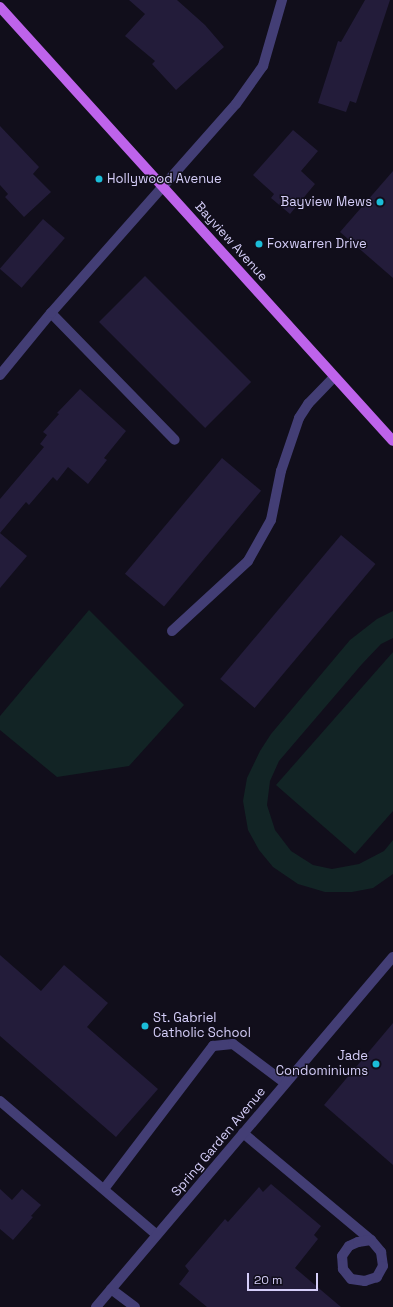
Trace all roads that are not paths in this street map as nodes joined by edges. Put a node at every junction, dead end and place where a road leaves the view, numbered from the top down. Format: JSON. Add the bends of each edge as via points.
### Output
{"nodes":[{"id":1,"x":282,"y":0,"type":"edge"},
{"id":2,"x":0,"y":7,"type":"edge"},
{"id":3,"x":162,"y":186,"type":"junction"},
{"id":4,"x":51,"y":313,"type":"junction"},
{"id":5,"x":0,"y":375,"type":"edge"},
{"id":6,"x":334,"y":377,"type":"junction"},
{"id":7,"x":176,"y":440,"type":"dead end"},
{"id":8,"x":393,"y":441,"type":"edge"},
{"id":9,"x":172,"y":631,"type":"dead end"},
{"id":10,"x":393,"y":957,"type":"edge"},
{"id":11,"x":285,"y":1083,"type":"junction"},
{"id":12,"x":0,"y":1101,"type":"edge"},
{"id":13,"x":243,"y":1133,"type":"junction"},
{"id":14,"x":104,"y":1189,"type":"junction"},
{"id":15,"x":157,"y":1235,"type":"junction"},
{"id":16,"x":371,"y":1240,"type":"junction"},
{"id":17,"x":111,"y":1289,"type":"junction"},
{"id":18,"x":96,"y":1307,"type":"edge"},
{"id":19,"x":135,"y":1307,"type":"edge"}],
"edges":[{"from":1,"to":3,"type":"street","via":[[263,66],[236,104]]},
{"from":2,"to":3,"type":"main road","name":"Bayview Avenue"},
{"from":3,"to":4,"type":"street"},
{"from":3,"to":6,"type":"main road","name":"Bayview Avenue"},
{"from":4,"to":5,"type":"street"},
{"from":4,"to":7,"type":"street"},
{"from":6,"to":8,"type":"main road","name":"Bayview Avenue"},
{"from":6,"to":9,"type":"street","via":[[308,404],[299,418],[281,471],[271,520],[248,561]]},
{"from":10,"to":11,"type":"street","name":"Spring Garden Avenue"},
{"from":11,"to":13,"type":"street","name":"Spring Garden Avenue"},
{"from":11,"to":14,"type":"street","via":[[233,1044],[213,1046]]},
{"from":12,"to":14,"type":"street"},
{"from":13,"to":15,"type":"street","name":"Spring Garden Avenue"},
{"from":13,"to":16,"type":"street"},
{"from":14,"to":15,"type":"street"},
{"from":15,"to":17,"type":"street","name":"Spring Garden Avenue"},
{"from":16,"to":16,"type":"street","via":[[381,1252],[383,1266],[376,1277],[365,1281],[351,1279],[343,1269],[342,1256],[349,1246]]},
{"from":17,"to":18,"type":"street","name":"Spring Garden Avenue"},
{"from":17,"to":19,"type":"street"}]}
